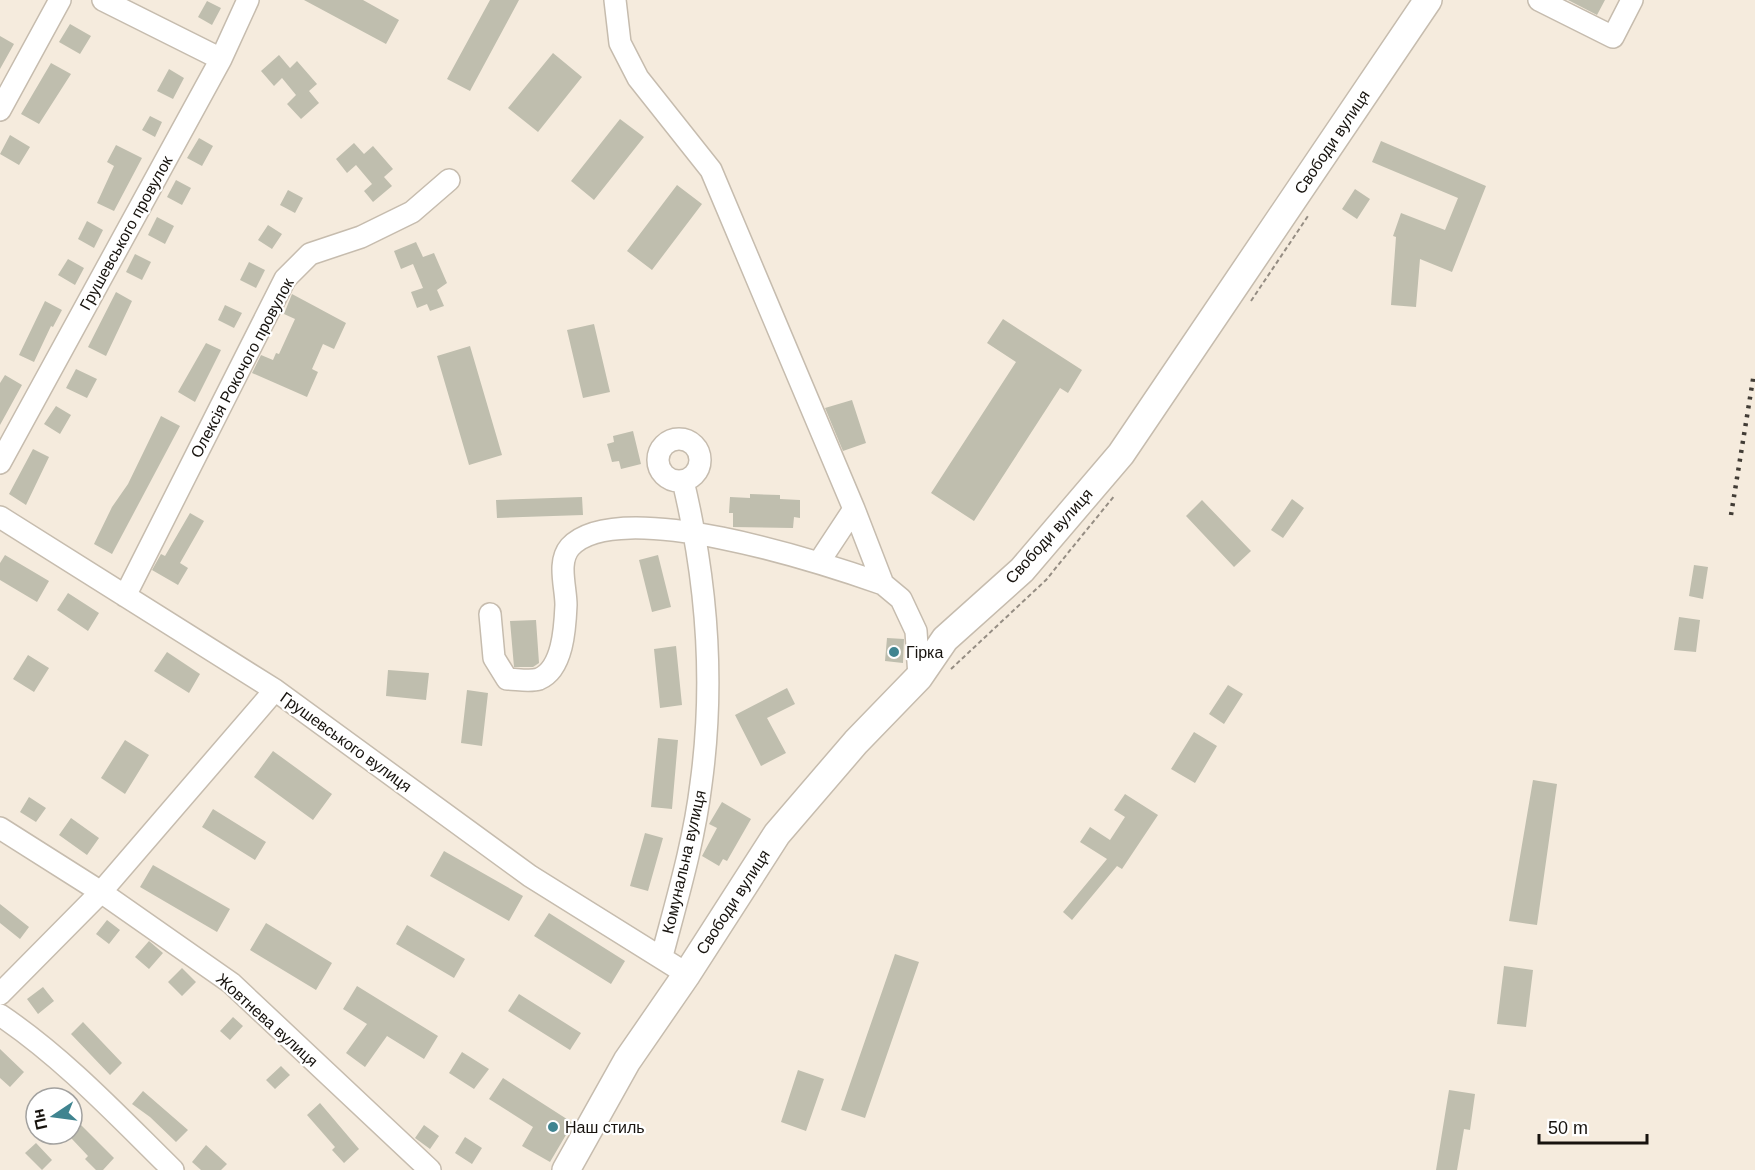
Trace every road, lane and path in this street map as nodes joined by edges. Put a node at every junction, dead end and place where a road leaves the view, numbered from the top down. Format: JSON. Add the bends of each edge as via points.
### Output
{"nodes":[{"id":1,"x":60,"y":0,"type":"edge"},
{"id":2,"x":103,"y":0,"type":"edge"},
{"id":3,"x":248,"y":0,"type":"edge"},
{"id":4,"x":615,"y":0,"type":"edge"},
{"id":5,"x":1428,"y":0,"type":"edge"},
{"id":6,"x":1632,"y":0,"type":"edge"},
{"id":7,"x":1543,"y":1,"type":"edge"},
{"id":8,"x":221,"y":59,"type":"junction"},
{"id":9,"x":0,"y":110,"type":"edge"},
{"id":10,"x":448,"y":180,"type":"dead end"},
{"id":11,"x":0,"y":463,"type":"edge"},
{"id":12,"x":684,"y":481,"type":"dead end"},
{"id":13,"x":854,"y":509,"type":"junction"},
{"id":14,"x":0,"y":517,"type":"edge"},
{"id":15,"x":695,"y":533,"type":"junction"},
{"id":16,"x":819,"y":562,"type":"junction"},
{"id":17,"x":883,"y":584,"type":"junction"},
{"id":18,"x":125,"y":596,"type":"junction"},
{"id":19,"x":490,"y":614,"type":"dead end"},
{"id":20,"x":919,"y":677,"type":"junction"},
{"id":21,"x":275,"y":690,"type":"junction"},
{"id":22,"x":0,"y":828,"type":"edge"},
{"id":23,"x":101,"y":892,"type":"junction"},
{"id":24,"x":662,"y":956,"type":"junction"},
{"id":25,"x":687,"y":974,"type":"junction"},
{"id":26,"x":2,"y":986,"type":"edge"},
{"id":27,"x":0,"y":1015,"type":"edge"},
{"id":28,"x":173,"y":1170,"type":"edge"},
{"id":29,"x":430,"y":1170,"type":"edge"},
{"id":30,"x":566,"y":1170,"type":"edge"}],
"edges":[{"from":1,"to":9,"type":"street"},
{"from":2,"to":8,"type":"street"},
{"from":3,"to":8,"type":"street","name":"Грушевського провулок"},
{"from":4,"to":13,"type":"street","via":[[620,43],[638,78],[711,170]]},
{"from":5,"to":20,"type":"main road","name":"Свободи вулиця","via":[[1121,454],[1022,570],[945,639]]},
{"from":6,"to":7,"type":"street","via":[[1613,37]]},
{"from":8,"to":11,"type":"street","name":"Грушевського провулок"},
{"from":10,"to":18,"type":"street","name":"Олексія Рокочого провулок","via":[[412,212],[361,237],[310,254],[285,279]]},
{"from":12,"to":15,"type":"street","name":"Комунальна вулиця"},
{"from":13,"to":16,"type":"street"},
{"from":13,"to":17,"type":"street"},
{"from":14,"to":18,"type":"street","name":"Грушевського вулиця"},
{"from":15,"to":16,"type":"street"},
{"from":15,"to":19,"type":"street","via":[[601,529],[569,549],[563,562],[566,606],[560,654],[550,671],[538,679],[507,679],[494,658]]},
{"from":15,"to":24,"type":"street","name":"Комунальна вулиця","via":[[704,591],[708,709],[701,784],[687,862]]},
{"from":16,"to":17,"type":"street"},
{"from":17,"to":20,"type":"street","via":[[901,599],[916,631]]},
{"from":18,"to":21,"type":"street","name":"Грушевського вулиця"},
{"from":20,"to":25,"type":"main road","name":"Свободи вулиця","via":[[856,742],[777,834]]},
{"from":21,"to":23,"type":"street"},
{"from":21,"to":24,"type":"street","name":"Грушевського вулиця","via":[[530,876]]},
{"from":22,"to":23,"type":"street","name":"Жовтнева вулиця"},
{"from":23,"to":26,"type":"street"},
{"from":23,"to":29,"type":"street","name":"Жовтнева вулиця","via":[[231,983]]},
{"from":24,"to":25,"type":"street","name":"Грушевського вулиця"},
{"from":25,"to":30,"type":"main road","name":"Свободи вулиця","via":[[627,1061]]},
{"from":27,"to":28,"type":"street","via":[[84,1083]]}]}
